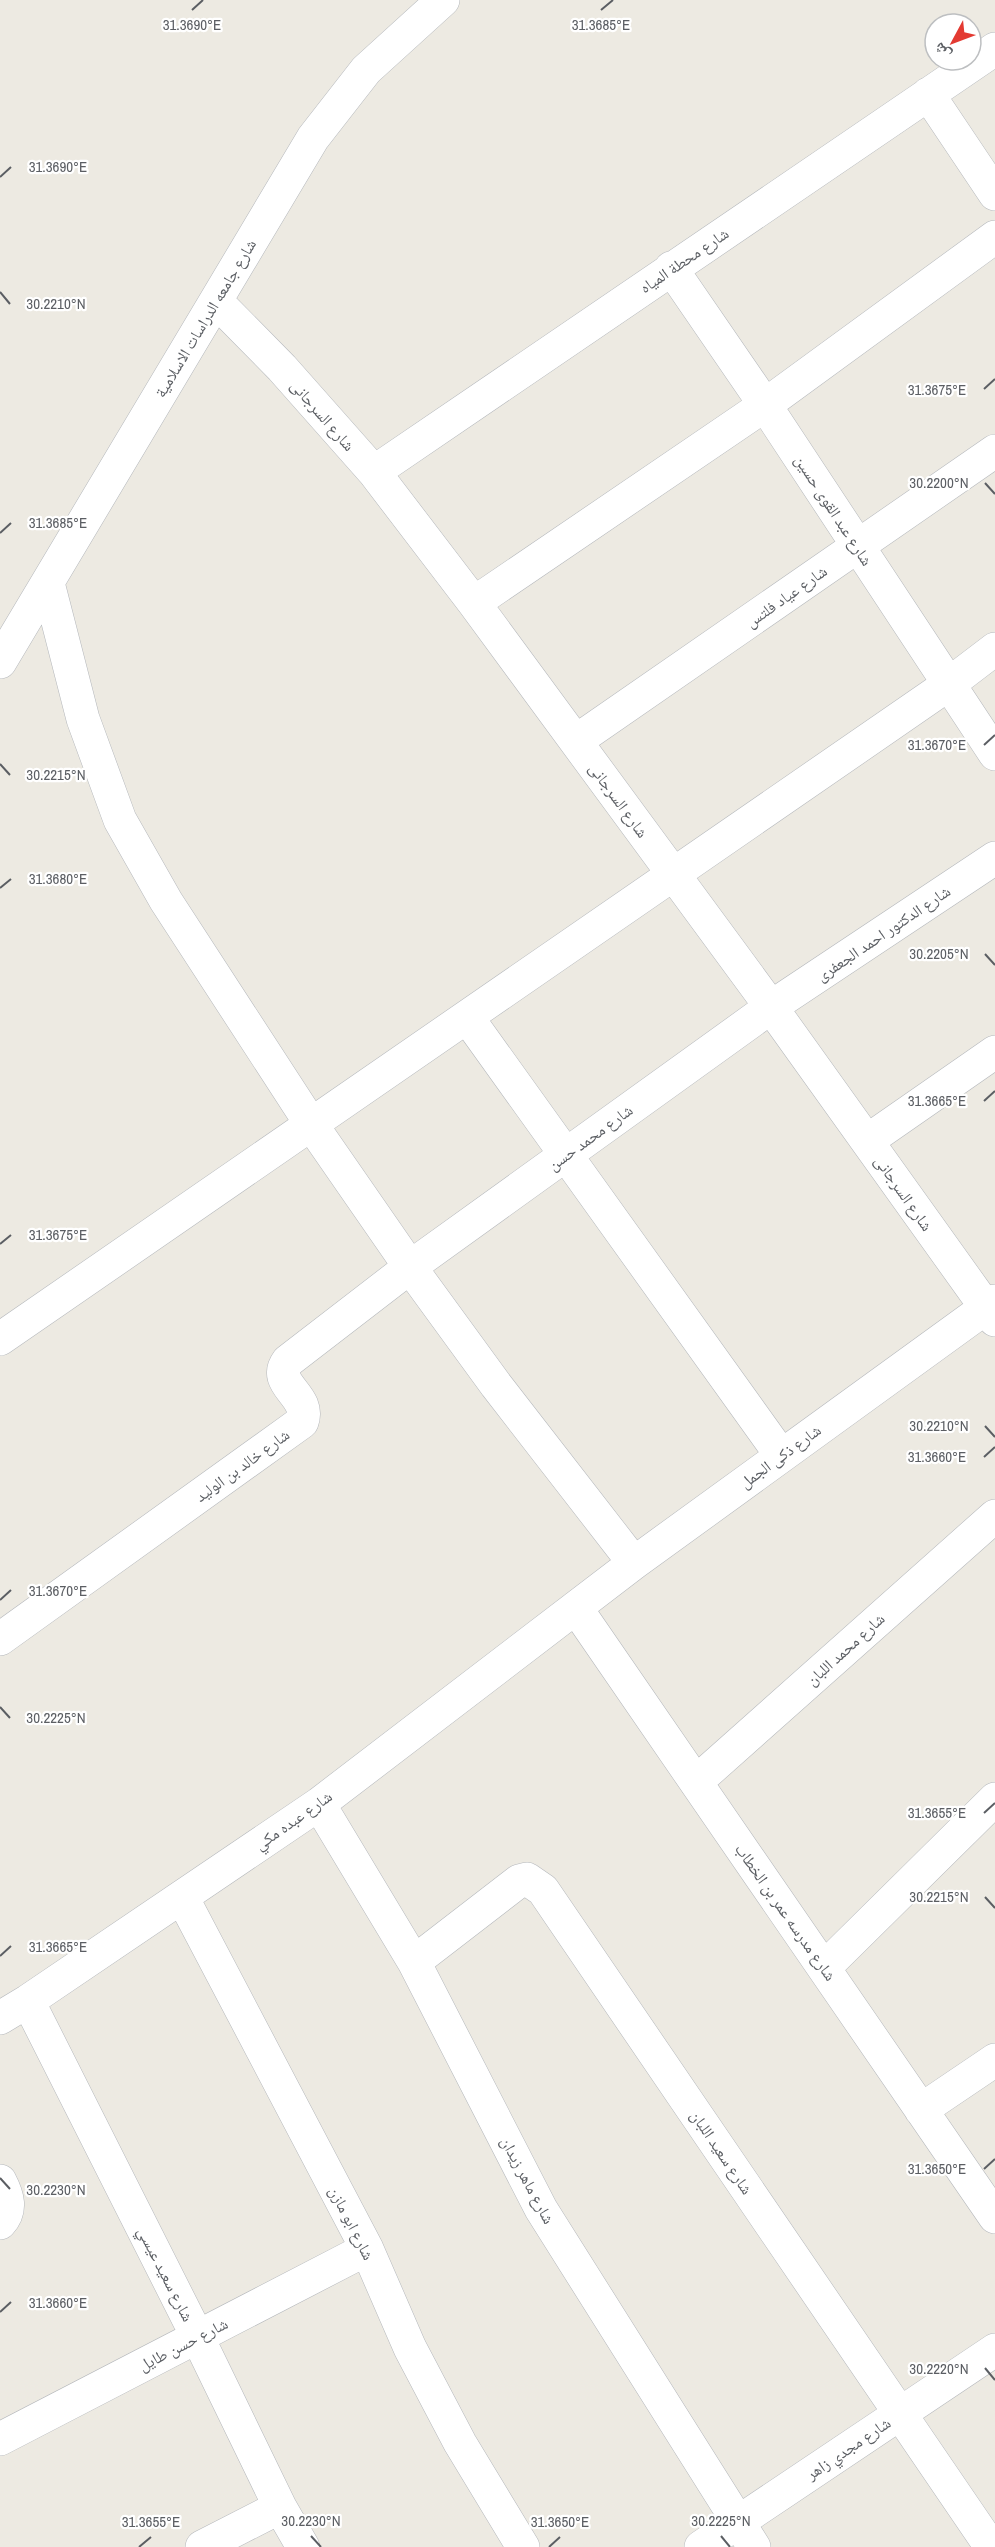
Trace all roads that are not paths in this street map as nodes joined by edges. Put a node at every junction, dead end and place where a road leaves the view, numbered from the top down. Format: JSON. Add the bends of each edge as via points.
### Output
{"nodes":[{"id":1,"x":443,"y":0,"type":"edge"},
{"id":2,"x":995,"y":49,"type":"edge"},
{"id":3,"x":928,"y":94,"type":"junction"},
{"id":4,"x":995,"y":194,"type":"edge"},
{"id":5,"x":995,"y":237,"type":"edge"},
{"id":6,"x":671,"y":268,"type":"junction"},
{"id":7,"x":216,"y":301,"type":"junction"},
{"id":8,"x":765,"y":405,"type":"junction"},
{"id":9,"x":995,"y":451,"type":"edge"},
{"id":10,"x":374,"y":472,"type":"junction"},
{"id":11,"x":858,"y":546,"type":"junction"},
{"id":12,"x":48,"y":583,"type":"junction"},
{"id":13,"x":474,"y":603,"type":"junction"},
{"id":14,"x":995,"y":649,"type":"edge"},
{"id":15,"x":0,"y":662,"type":"edge"},
{"id":16,"x":949,"y":684,"type":"junction"},
{"id":17,"x":576,"y":741,"type":"junction"},
{"id":18,"x":995,"y":754,"type":"edge"},
{"id":19,"x":995,"y":858,"type":"edge"},
{"id":20,"x":672,"y":875,"type":"junction"},
{"id":21,"x":771,"y":1007,"type":"junction"},
{"id":22,"x":467,"y":1017,"type":"junction"},
{"id":23,"x":995,"y":1052,"type":"edge"},
{"id":24,"x":311,"y":1124,"type":"junction"},
{"id":25,"x":867,"y":1141,"type":"junction"},
{"id":26,"x":565,"y":1155,"type":"junction"},
{"id":27,"x":410,"y":1267,"type":"junction"},
{"id":28,"x":992,"y":1310,"type":"edge"},
{"id":29,"x":0,"y":1339,"type":"edge"},
{"id":30,"x":781,"y":1455,"type":"junction"},
{"id":31,"x":995,"y":1516,"type":"edge"},
{"id":32,"x":634,"y":1563,"type":"junction"},
{"id":33,"x":576,"y":1608,"type":"junction"},
{"id":34,"x":0,"y":1639,"type":"edge"},
{"id":35,"x":696,"y":1782,"type":"junction"},
{"id":36,"x":995,"y":1799,"type":"edge"},
{"id":37,"x":319,"y":1804,"type":"junction"},
{"id":38,"x":182,"y":1897,"type":"junction"},
{"id":39,"x":414,"y":1962,"type":"junction"},
{"id":40,"x":824,"y":1968,"type":"junction"},
{"id":41,"x":28,"y":2001,"type":"junction"},
{"id":42,"x":0,"y":2018,"type":"edge"},
{"id":43,"x":995,"y":2060,"type":"edge"},
{"id":44,"x":921,"y":2110,"type":"junction"},
{"id":45,"x":0,"y":2181,"type":"edge"},
{"id":46,"x":995,"y":2217,"type":"edge"},
{"id":47,"x":0,"y":2223,"type":"edge"},
{"id":48,"x":367,"y":2249,"type":"junction"},
{"id":49,"x":197,"y":2336,"type":"junction"},
{"id":50,"x":995,"y":2349,"type":"edge"},
{"id":51,"x":900,"y":2413,"type":"junction"},
{"id":52,"x":0,"y":2439,"type":"edge"},
{"id":53,"x":280,"y":2507,"type":"junction"},
{"id":54,"x":746,"y":2535,"type":"edge"},
{"id":55,"x":202,"y":2547,"type":"edge"},
{"id":56,"x":303,"y":2547,"type":"edge"},
{"id":57,"x":523,"y":2547,"type":"edge"},
{"id":58,"x":701,"y":2547,"type":"edge"},
{"id":59,"x":991,"y":2547,"type":"edge"}],
"edges":[{"from":1,"to":7,"type":"street","name":"شارع جامعه الدراسات الاسلامية","via":[[366,70],[313,138]]},
{"from":2,"to":3,"type":"street","name":"شارع محطة المياه"},
{"from":3,"to":4,"type":"street"},
{"from":3,"to":6,"type":"street","name":"شارع محطة المياه"},
{"from":5,"to":8,"type":"street"},
{"from":6,"to":8,"type":"street","name":"شارع عبد القوى حسين"},
{"from":6,"to":10,"type":"street","name":"شارع محطة المياه"},
{"from":7,"to":10,"type":"street","name":"شارع السرجانى","via":[[282,368]]},
{"from":7,"to":12,"type":"street","name":"شارع جامعه الدراسات الاسلامية"},
{"from":8,"to":11,"type":"street","name":"شارع عبد القوى حسين"},
{"from":8,"to":13,"type":"street"},
{"from":9,"to":11,"type":"street","name":"شارع عياد فلتس"},
{"from":10,"to":13,"type":"street","name":"شارع السرجانى"},
{"from":11,"to":16,"type":"street","name":"شارع عبد القوى حسين"},
{"from":11,"to":17,"type":"street","name":"شارع عياد فلتس"},
{"from":12,"to":15,"type":"street","name":"شارع جامعه الدراسات الاسلامية"},
{"from":12,"to":24,"type":"street","via":[[83,719],[120,820],[166,901]]},
{"from":13,"to":17,"type":"street","name":"شارع السرجانى"},
{"from":14,"to":16,"type":"street"},
{"from":16,"to":18,"type":"street","name":"شارع عبد القوى حسين"},
{"from":16,"to":20,"type":"street"},
{"from":17,"to":20,"type":"street","name":"شارع السرجانى"},
{"from":19,"to":21,"type":"street","name":"شارع الدكتور احمد الجعفرى"},
{"from":20,"to":21,"type":"street","name":"شارع السرجانى"},
{"from":20,"to":22,"type":"street"},
{"from":21,"to":25,"type":"street","name":"شارع السرجانى"},
{"from":21,"to":26,"type":"street","name":"شارع محمد حسن"},
{"from":22,"to":24,"type":"street"},
{"from":22,"to":26,"type":"street"},
{"from":23,"to":25,"type":"street"},
{"from":24,"to":27,"type":"street"},
{"from":24,"to":29,"type":"street"},
{"from":25,"to":28,"type":"street","name":"شارع السرجانى"},
{"from":26,"to":27,"type":"street","name":"شارع محمد حسن"},
{"from":26,"to":30,"type":"street"},
{"from":27,"to":32,"type":"street"},
{"from":27,"to":34,"type":"street","name":"شارع خالد بن الوليد","via":[[284,1366],[285,1381],[303,1404],[302,1422]]},
{"from":28,"to":30,"type":"street","name":"شارع ذكى الجمل"},
{"from":30,"to":32,"type":"street","name":"شارع ذكى الجمل"},
{"from":31,"to":35,"type":"street","name":"شارع محمد اللبان"},
{"from":32,"to":33,"type":"street","name":"شارع ذكى الجمل"},
{"from":33,"to":35,"type":"street","name":"شارع مدرسه عمر بن الخطاب"},
{"from":33,"to":37,"type":"street","name":"شارع عبده مكي"},
{"from":35,"to":40,"type":"street","name":"شارع مدرسه عمر بن الخطاب"},
{"from":36,"to":40,"type":"street"},
{"from":37,"to":38,"type":"street","name":"شارع عبده مكي"},
{"from":37,"to":39,"type":"street","name":"شارع ماهر زيدان"},
{"from":38,"to":41,"type":"street","name":"شارع عبده مكي"},
{"from":38,"to":48,"type":"street","name":"شارع ابو مازن"},
{"from":39,"to":51,"type":"street","name":"شارع سعيد اللبان","via":[[519,1881],[527,1880],[543,1890]]},
{"from":39,"to":54,"type":"street","name":"شارع ماهر زيدان","via":[[542,2209]]},
{"from":40,"to":44,"type":"street","name":"شارع مدرسه عمر بن الخطاب"},
{"from":41,"to":42,"type":"street","name":"شارع عبده مكي"},
{"from":41,"to":49,"type":"street","name":"شارع سعيد عيسي"},
{"from":43,"to":44,"type":"street"},
{"from":44,"to":46,"type":"street","name":"شارع مدرسه عمر بن الخطاب"},
{"from":45,"to":47,"type":"street","via":[[8,2207]]},
{"from":48,"to":49,"type":"street","name":"شارع حسن طايل"},
{"from":48,"to":57,"type":"street","name":"شارع ابو مازن","via":[[410,2348],[460,2443]]},
{"from":49,"to":52,"type":"street","name":"شارع حسن طايل"},
{"from":49,"to":53,"type":"street","name":"شارع سعيد عيسي"},
{"from":50,"to":51,"type":"street","name":"شارع مجدي زاهر"},
{"from":51,"to":54,"type":"street","name":"شارع مجدي زاهر"},
{"from":51,"to":59,"type":"street","name":"شارع سعيد اللبان"},
{"from":53,"to":55,"type":"street"},
{"from":53,"to":56,"type":"street","name":"شارع سعيد عيسي"},
{"from":54,"to":58,"type":"street","name":"شارع مجدي زاهر"}]}
